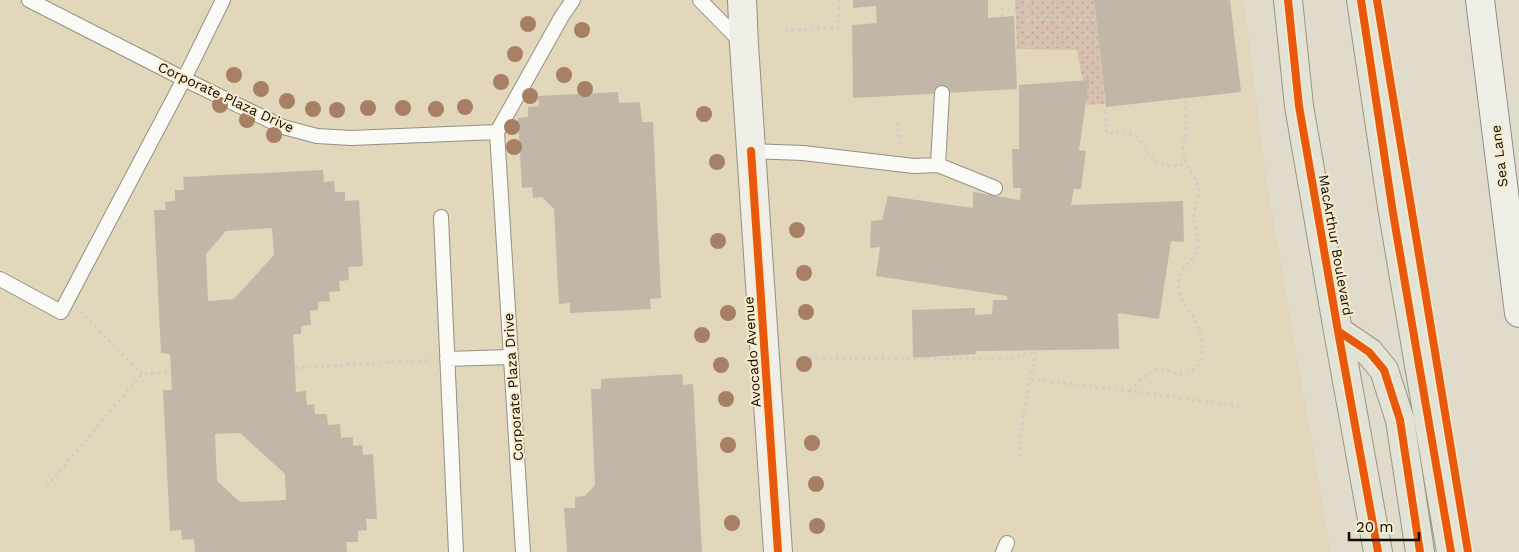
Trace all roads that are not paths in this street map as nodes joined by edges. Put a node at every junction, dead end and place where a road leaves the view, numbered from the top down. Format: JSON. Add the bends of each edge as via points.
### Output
{"nodes":[{"id":1,"x":28,"y":0,"type":"edge"},
{"id":2,"x":224,"y":0,"type":"edge"},
{"id":3,"x":573,"y":0,"type":"edge"},
{"id":4,"x":700,"y":0,"type":"edge"},
{"id":5,"x":742,"y":0,"type":"edge"},
{"id":6,"x":1288,"y":0,"type":"edge"},
{"id":7,"x":1361,"y":0,"type":"edge"},
{"id":8,"x":1480,"y":0,"type":"edge"},
{"id":9,"x":744,"y":45,"type":"junction"},
{"id":10,"x":184,"y":79,"type":"junction"},
{"id":11,"x":942,"y":93,"type":"dead end"},
{"id":12,"x":497,"y":132,"type":"junction"},
{"id":13,"x":751,"y":151,"type":"junction"},
{"id":14,"x":938,"y":164,"type":"junction"},
{"id":15,"x":995,"y":188,"type":"dead end"},
{"id":16,"x":441,"y":217,"type":"dead end"},
{"id":17,"x":0,"y":279,"type":"edge"},
{"id":18,"x":1519,"y":313,"type":"edge"},
{"id":19,"x":1338,"y":332,"type":"junction"},
{"id":20,"x":511,"y":357,"type":"junction"},
{"id":21,"x":447,"y":359,"type":"junction"},
{"id":22,"x":456,"y":552,"type":"edge"},
{"id":23,"x":523,"y":552,"type":"edge"},
{"id":24,"x":778,"y":552,"type":"edge"},
{"id":25,"x":1378,"y":552,"type":"edge"},
{"id":26,"x":1420,"y":552,"type":"edge"},
{"id":27,"x":1451,"y":552,"type":"edge"}],
"edges":[{"from":1,"to":10,"type":"lane","name":"Corporate Plaza Drive"},
{"from":2,"to":10,"type":"lane"},
{"from":3,"to":12,"type":"lane"},
{"from":4,"to":9,"type":"lane"},
{"from":5,"to":9,"type":"street","name":"Avocado Avenue"},
{"from":6,"to":19,"type":"main road","name":"MacArthur Boulevard","via":[[1300,106]]},
{"from":7,"to":27,"type":"main road"},
{"from":8,"to":18,"type":"street","name":"Sea Lane"},
{"from":9,"to":13,"type":"street","name":"Avocado Avenue"},
{"from":10,"to":12,"type":"lane","name":"Corporate Plaza Drive","via":[[284,127],[317,136],[351,138]]},
{"from":10,"to":17,"type":"lane","via":[[61,312]]},
{"from":11,"to":14,"type":"lane"},
{"from":12,"to":20,"type":"lane","name":"Corporate Plaza Drive"},
{"from":13,"to":14,"type":"lane","via":[[803,153],[914,166]]},
{"from":13,"to":24,"type":"street","name":"Avocado Avenue"},
{"from":14,"to":15,"type":"lane"},
{"from":16,"to":21,"type":"lane"},
{"from":19,"to":25,"type":"main road","name":"MacArthur Boulevard"},
{"from":19,"to":26,"type":"main road","via":[[1369,352],[1384,370],[1400,420]]},
{"from":20,"to":21,"type":"lane"},
{"from":20,"to":23,"type":"lane","name":"Corporate Plaza Drive"},
{"from":21,"to":22,"type":"lane"}]}
